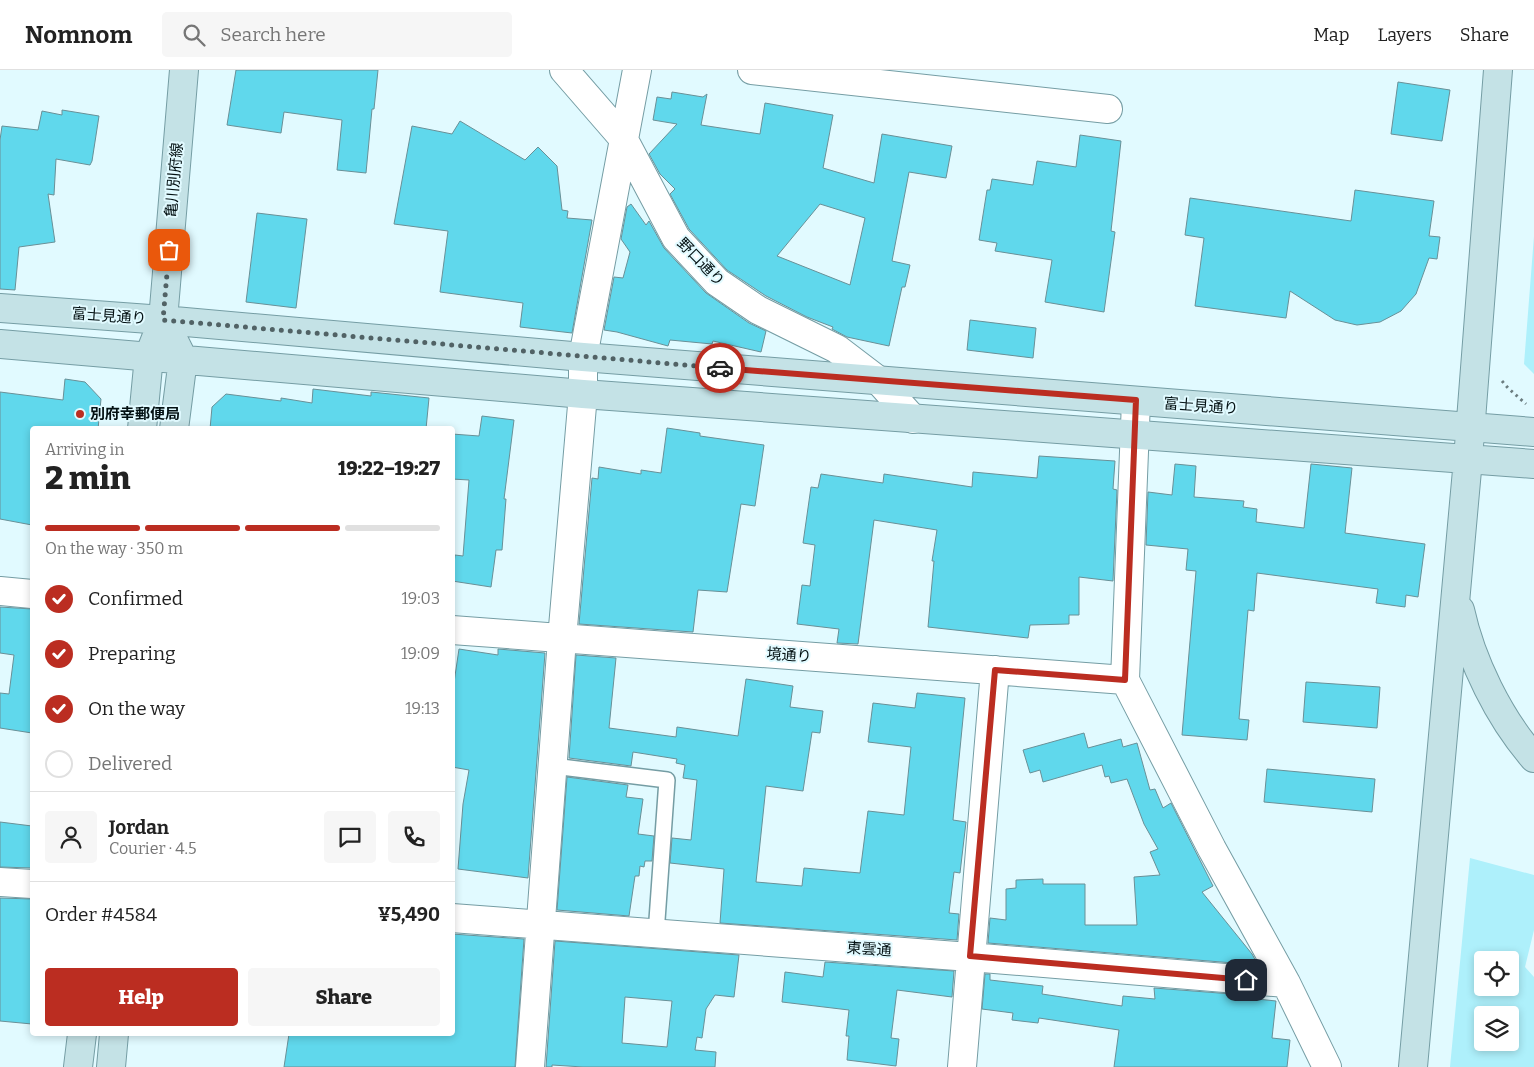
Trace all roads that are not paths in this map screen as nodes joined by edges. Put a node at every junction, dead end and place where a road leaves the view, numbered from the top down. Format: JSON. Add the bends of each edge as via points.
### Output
{"nodes":[{"id":1,"x":184,"y":70,"type":"edge"},
{"id":2,"x":564,"y":70,"type":"edge"},
{"id":3,"x":637,"y":70,"type":"edge"},
{"id":4,"x":752,"y":70,"type":"edge"},
{"id":5,"x":1498,"y":70,"type":"edge"},
{"id":6,"x":1108,"y":109,"type":"dead end"},
{"id":7,"x":623,"y":138,"type":"junction"},
{"id":8,"x":0,"y":308,"type":"edge"},
{"id":9,"x":163,"y":320,"type":"junction"},
{"id":10,"x":0,"y":344,"type":"edge"},
{"id":11,"x":149,"y":356,"type":"junction"},
{"id":12,"x":583,"y":357,"type":"junction"},
{"id":13,"x":183,"y":359,"type":"junction"},
{"id":14,"x":879,"y":381,"type":"junction"},
{"id":15,"x":583,"y":394,"type":"junction"},
{"id":16,"x":1136,"y":400,"type":"junction"},
{"id":17,"x":913,"y":419,"type":"junction"},
{"id":18,"x":142,"y":426,"type":"edge"},
{"id":19,"x":174,"y":426,"type":"edge"},
{"id":20,"x":1470,"y":427,"type":"junction"},
{"id":21,"x":1534,"y":432,"type":"edge"},
{"id":22,"x":1135,"y":433,"type":"junction"},
{"id":23,"x":1468,"y":459,"type":"junction"},
{"id":24,"x":1534,"y":464,"type":"edge"},
{"id":25,"x":1456,"y":588,"type":"junction"},
{"id":26,"x":0,"y":591,"type":"edge"},
{"id":27,"x":30,"y":594,"type":"edge"},
{"id":28,"x":455,"y":630,"type":"edge"},
{"id":29,"x":562,"y":639,"type":"junction"},
{"id":30,"x":995,"y":670,"type":"junction"},
{"id":31,"x":1125,"y":680,"type":"junction"},
{"id":32,"x":1534,"y":758,"type":"edge"},
{"id":33,"x":553,"y":766,"type":"junction"},
{"id":34,"x":0,"y":882,"type":"edge"},
{"id":35,"x":30,"y":884,"type":"edge"},
{"id":36,"x":455,"y":918,"type":"edge"},
{"id":37,"x":542,"y":926,"type":"junction"},
{"id":38,"x":656,"y":934,"type":"junction"},
{"id":39,"x":970,"y":956,"type":"junction"},
{"id":40,"x":1286,"y":984,"type":"junction"},
{"id":41,"x":82,"y":1036,"type":"edge"},
{"id":42,"x":114,"y":1036,"type":"edge"},
{"id":43,"x":78,"y":1067,"type":"edge"},
{"id":44,"x":111,"y":1067,"type":"edge"},
{"id":45,"x":530,"y":1067,"type":"edge"},
{"id":46,"x":962,"y":1067,"type":"edge"},
{"id":47,"x":1326,"y":1067,"type":"edge"},
{"id":48,"x":1413,"y":1067,"type":"edge"}],
"edges":[{"from":1,"to":9,"type":"street","name":"亀川別府線"},
{"from":2,"to":7,"type":"street","name":"野口通り"},
{"from":3,"to":7,"type":"street"},
{"from":4,"to":6,"type":"street"},
{"from":5,"to":20,"type":"street"},
{"from":7,"to":12,"type":"street"},
{"from":7,"to":14,"type":"street","name":"野口通り","via":[[676,238],[716,282],[758,310],[837,349]]},
{"from":8,"to":9,"type":"street","name":"富士見通り"},
{"from":9,"to":11,"type":"street","name":"亀川別府線"},
{"from":9,"to":12,"type":"street","name":"富士見通り"},
{"from":9,"to":13,"type":"street"},
{"from":10,"to":11,"type":"street"},
{"from":11,"to":13,"type":"street"},
{"from":11,"to":18,"type":"street","name":"亀川別府線"},
{"from":12,"to":14,"type":"street","name":"富士見通り"},
{"from":12,"to":15,"type":"street"},
{"from":13,"to":15,"type":"street"},
{"from":13,"to":19,"type":"street"},
{"from":14,"to":16,"type":"street","name":"富士見通り"},
{"from":14,"to":17,"type":"street","name":"野口通り"},
{"from":15,"to":17,"type":"street"},
{"from":15,"to":29,"type":"street"},
{"from":16,"to":20,"type":"street","name":"富士見通り"},
{"from":16,"to":22,"type":"street"},
{"from":17,"to":22,"type":"street"},
{"from":20,"to":21,"type":"street","name":"富士見通り"},
{"from":20,"to":23,"type":"street"},
{"from":22,"to":23,"type":"street"},
{"from":22,"to":31,"type":"street"},
{"from":23,"to":24,"type":"street"},
{"from":23,"to":25,"type":"street"},
{"from":25,"to":32,"type":"street","via":[[1462,619],[1481,673],[1504,716]]},
{"from":25,"to":48,"type":"street"},
{"from":26,"to":27,"type":"street"},
{"from":28,"to":29,"type":"street","name":"境通り"},
{"from":29,"to":30,"type":"street","name":"境通り"},
{"from":29,"to":33,"type":"street"},
{"from":30,"to":31,"type":"street","name":"境通り"},
{"from":30,"to":39,"type":"street"},
{"from":31,"to":40,"type":"street"},
{"from":33,"to":37,"type":"street"},
{"from":33,"to":38,"type":"lane","via":[[667,780]]},
{"from":34,"to":35,"type":"street"},
{"from":36,"to":37,"type":"street","name":"東雲通"},
{"from":37,"to":38,"type":"street","name":"東雲通"},
{"from":37,"to":45,"type":"street"},
{"from":38,"to":39,"type":"street","name":"東雲通"},
{"from":39,"to":40,"type":"street","name":"東雲通"},
{"from":39,"to":46,"type":"street"},
{"from":40,"to":47,"type":"street"},
{"from":41,"to":43,"type":"street"},
{"from":42,"to":44,"type":"street"}]}
